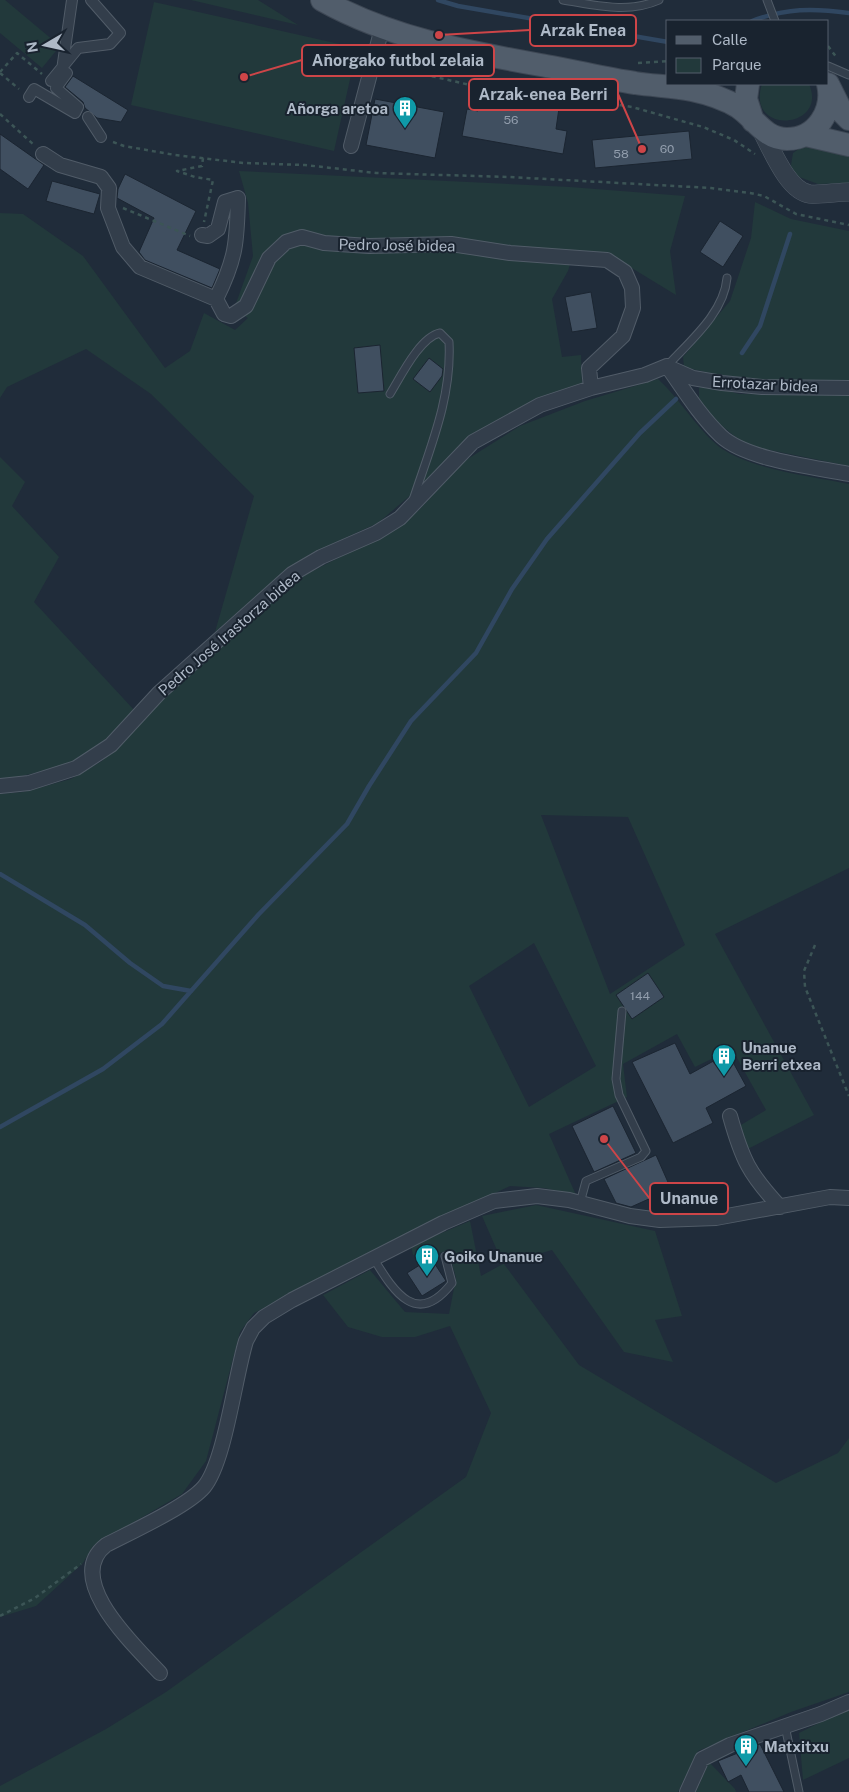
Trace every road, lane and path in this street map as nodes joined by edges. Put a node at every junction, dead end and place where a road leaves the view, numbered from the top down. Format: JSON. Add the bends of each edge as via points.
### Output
{"nodes":[{"id":1,"x":72,"y":0,"type":"edge"},
{"id":2,"x":91,"y":0,"type":"edge"},
{"id":3,"x":322,"y":0,"type":"edge"},
{"id":4,"x":563,"y":0,"type":"edge"},
{"id":5,"x":659,"y":0,"type":"edge"},
{"id":6,"x":768,"y":2,"type":"edge"},
{"id":7,"x":775,"y":20,"type":"edge"},
{"id":8,"x":382,"y":28,"type":"junction"},
{"id":9,"x":829,"y":47,"type":"edge"},
{"id":10,"x":837,"y":58,"type":"dead end"},
{"id":11,"x":374,"y":59,"type":"junction"},
{"id":12,"x":62,"y":70,"type":"junction"},
{"id":13,"x":0,"y":72,"type":"edge"},
{"id":14,"x":849,"y":74,"type":"edge"},
{"id":15,"x":829,"y":78,"type":"edge"},
{"id":16,"x":829,"y":80,"type":"edge"},
{"id":17,"x":51,"y":81,"type":"joint"},
{"id":18,"x":722,"y":85,"type":"edge"},
{"id":19,"x":748,"y":85,"type":"edge"},
{"id":20,"x":829,"y":85,"type":"edge"},
{"id":21,"x":692,"y":90,"type":"junction"},
{"id":22,"x":30,"y":97,"type":"joint"},
{"id":23,"x":0,"y":114,"type":"edge"},
{"id":24,"x":88,"y":117,"type":"dead end"},
{"id":25,"x":849,"y":119,"type":"edge"},
{"id":26,"x":757,"y":124,"type":"junction"},
{"id":27,"x":101,"y":137,"type":"joint"},
{"id":28,"x":799,"y":137,"type":"junction"},
{"id":29,"x":849,"y":145,"type":"edge"},
{"id":30,"x":351,"y":146,"type":"dead end"},
{"id":31,"x":43,"y":154,"type":"joint"},
{"id":32,"x":202,"y":158,"type":"junction"},
{"id":33,"x":762,"y":159,"type":"dead end"},
{"id":34,"x":782,"y":166,"type":"junction"},
{"id":35,"x":849,"y":192,"type":"edge"},
{"id":36,"x":125,"y":209,"type":"dead end"},
{"id":37,"x":849,"y":225,"type":"edge"},
{"id":38,"x":202,"y":236,"type":"junction"},
{"id":39,"x":727,"y":278,"type":"dead end"},
{"id":40,"x":216,"y":299,"type":"junction"},
{"id":41,"x":667,"y":366,"type":"junction"},
{"id":42,"x":591,"y":388,"type":"junction"},
{"id":43,"x":849,"y":388,"type":"edge"},
{"id":44,"x":390,"y":394,"type":"dead end"},
{"id":45,"x":849,"y":474,"type":"edge"},
{"id":46,"x":410,"y":507,"type":"junction"},
{"id":47,"x":0,"y":786,"type":"edge"},
{"id":48,"x":815,"y":946,"type":"dead end"},
{"id":49,"x":622,"y":1011,"type":"dead end"},
{"id":50,"x":849,"y":1096,"type":"edge"},
{"id":51,"x":730,"y":1116,"type":"dead end"},
{"id":52,"x":849,"y":1198,"type":"edge"},
{"id":53,"x":580,"y":1203,"type":"junction"},
{"id":54,"x":780,"y":1207,"type":"junction"},
{"id":55,"x":445,"y":1256,"type":"dead end"},
{"id":56,"x":374,"y":1259,"type":"junction"},
{"id":57,"x":97,"y":1552,"type":"junction"},
{"id":58,"x":0,"y":1616,"type":"edge"},
{"id":59,"x":160,"y":1673,"type":"dead end"},
{"id":60,"x":849,"y":1702,"type":"edge"},
{"id":61,"x":785,"y":1726,"type":"junction"},
{"id":62,"x":687,"y":1792,"type":"edge"},
{"id":63,"x":799,"y":1792,"type":"edge"}],
"edges":[{"from":1,"to":12,"type":"street"},
{"from":2,"to":12,"type":"street","via":[[120,33],[110,44],[78,48]]},
{"from":3,"to":8,"type":"main road"},
{"from":4,"to":5,"type":"lane","via":[[615,9],[647,6]]},
{"from":6,"to":7,"type":"lane"},
{"from":8,"to":11,"type":"street"},
{"from":8,"to":21,"type":"main road","via":[[450,48],[635,83]]},
{"from":9,"to":10,"type":"path"},
{"from":11,"to":30,"type":"street"},
{"from":11,"to":33,"type":"path","via":[[535,100],[557,95],[632,107],[703,127],[734,140]]},
{"from":12,"to":17,"type":"street"},
{"from":12,"to":22,"type":"street","via":[[67,73],[56,88],[78,107],[74,113],[34,90]]},
{"from":13,"to":17,"type":"path","via":[[17,53]]},
{"from":13,"to":22,"type":"path"},
{"from":14,"to":15,"type":"lane"},
{"from":16,"to":25,"type":"main road","via":[[842,112]]},
{"from":18,"to":21,"type":"main road"},
{"from":19,"to":26,"type":"main road","via":[[746,99]]},
{"from":20,"to":28,"type":"main road","via":[[826,114],[815,128]]},
{"from":21,"to":26,"type":"main road","via":[[738,107]]},
{"from":23,"to":31,"type":"path"},
{"from":24,"to":27,"type":"street"},
{"from":26,"to":28,"type":"main road","via":[[779,138]]},
{"from":26,"to":34,"type":"street"},
{"from":27,"to":32,"type":"path","via":[[124,146]]},
{"from":28,"to":29,"type":"main road"},
{"from":28,"to":34,"type":"street"},
{"from":31,"to":40,"type":"street","via":[[60,164],[101,177],[109,188],[108,208],[123,247],[140,267]]},
{"from":32,"to":37,"type":"path","via":[[376,173],[712,188],[764,196],[796,214]]},
{"from":32,"to":38,"type":"path","via":[[202,166],[177,170],[213,180]]},
{"from":34,"to":35,"type":"street","via":[[784,174],[799,191],[811,194]]},
{"from":36,"to":38,"type":"path","via":[[186,236]]},
{"from":38,"to":40,"type":"street","via":[[218,230],[225,202],[238,198],[237,241],[231,270]]},
{"from":39,"to":41,"type":"lane","via":[[726,292],[710,319]]},
{"from":40,"to":42,"type":"street","name":"Pedro José bidea","via":[[224,314],[232,316],[246,306],[269,258],[286,242],[302,237],[324,243],[369,246],[451,244],[510,253],[607,260],[625,272],[632,288],[633,308],[623,336],[589,368]]},
{"from":41,"to":42,"type":"street","name":"Pedro José Irastorza bidea","via":[[645,375]]},
{"from":41,"to":43,"type":"street","name":"Errotazar bidea","via":[[693,378],[722,383]]},
{"from":41,"to":45,"type":"street","name":"Errotazar bidea","via":[[722,437],[746,450],[781,461]]},
{"from":42,"to":46,"type":"street","name":"Pedro José Irastorza bidea","via":[[540,405],[473,442]]},
{"from":44,"to":46,"type":"lane","via":[[420,347],[431,335],[440,333],[449,342],[450,365],[440,425]]},
{"from":46,"to":47,"type":"street","name":"Pedro José Irastorza bidea","via":[[400,518],[376,533],[320,557],[292,574],[159,693],[111,744],[76,768],[29,783]]},
{"from":48,"to":50,"type":"path","via":[[804,971],[805,987]]},
{"from":49,"to":53,"type":"lane","via":[[616,1079],[619,1095],[646,1151],[641,1157],[586,1181]]},
{"from":51,"to":54,"type":"street","via":[[741,1155],[759,1184]]},
{"from":52,"to":54,"type":"street","via":[[830,1197]]},
{"from":53,"to":54,"type":"street","via":[[660,1220],[716,1218]]},
{"from":53,"to":56,"type":"street","via":[[537,1196],[494,1201]]},
{"from":55,"to":56,"type":"lane","via":[[452,1283],[435,1300],[424,1303],[411,1303],[399,1296]]},
{"from":56,"to":57,"type":"street","via":[[292,1300],[264,1317],[253,1328],[241,1357],[216,1465],[204,1487]]},
{"from":57,"to":58,"type":"path","via":[[35,1598]]},
{"from":57,"to":59,"type":"street","via":[[92,1566],[101,1600],[119,1628]]},
{"from":60,"to":61,"type":"street"},
{"from":61,"to":62,"type":"street","via":[[730,1745],[702,1759]]},
{"from":61,"to":63,"type":"lane"}]}
